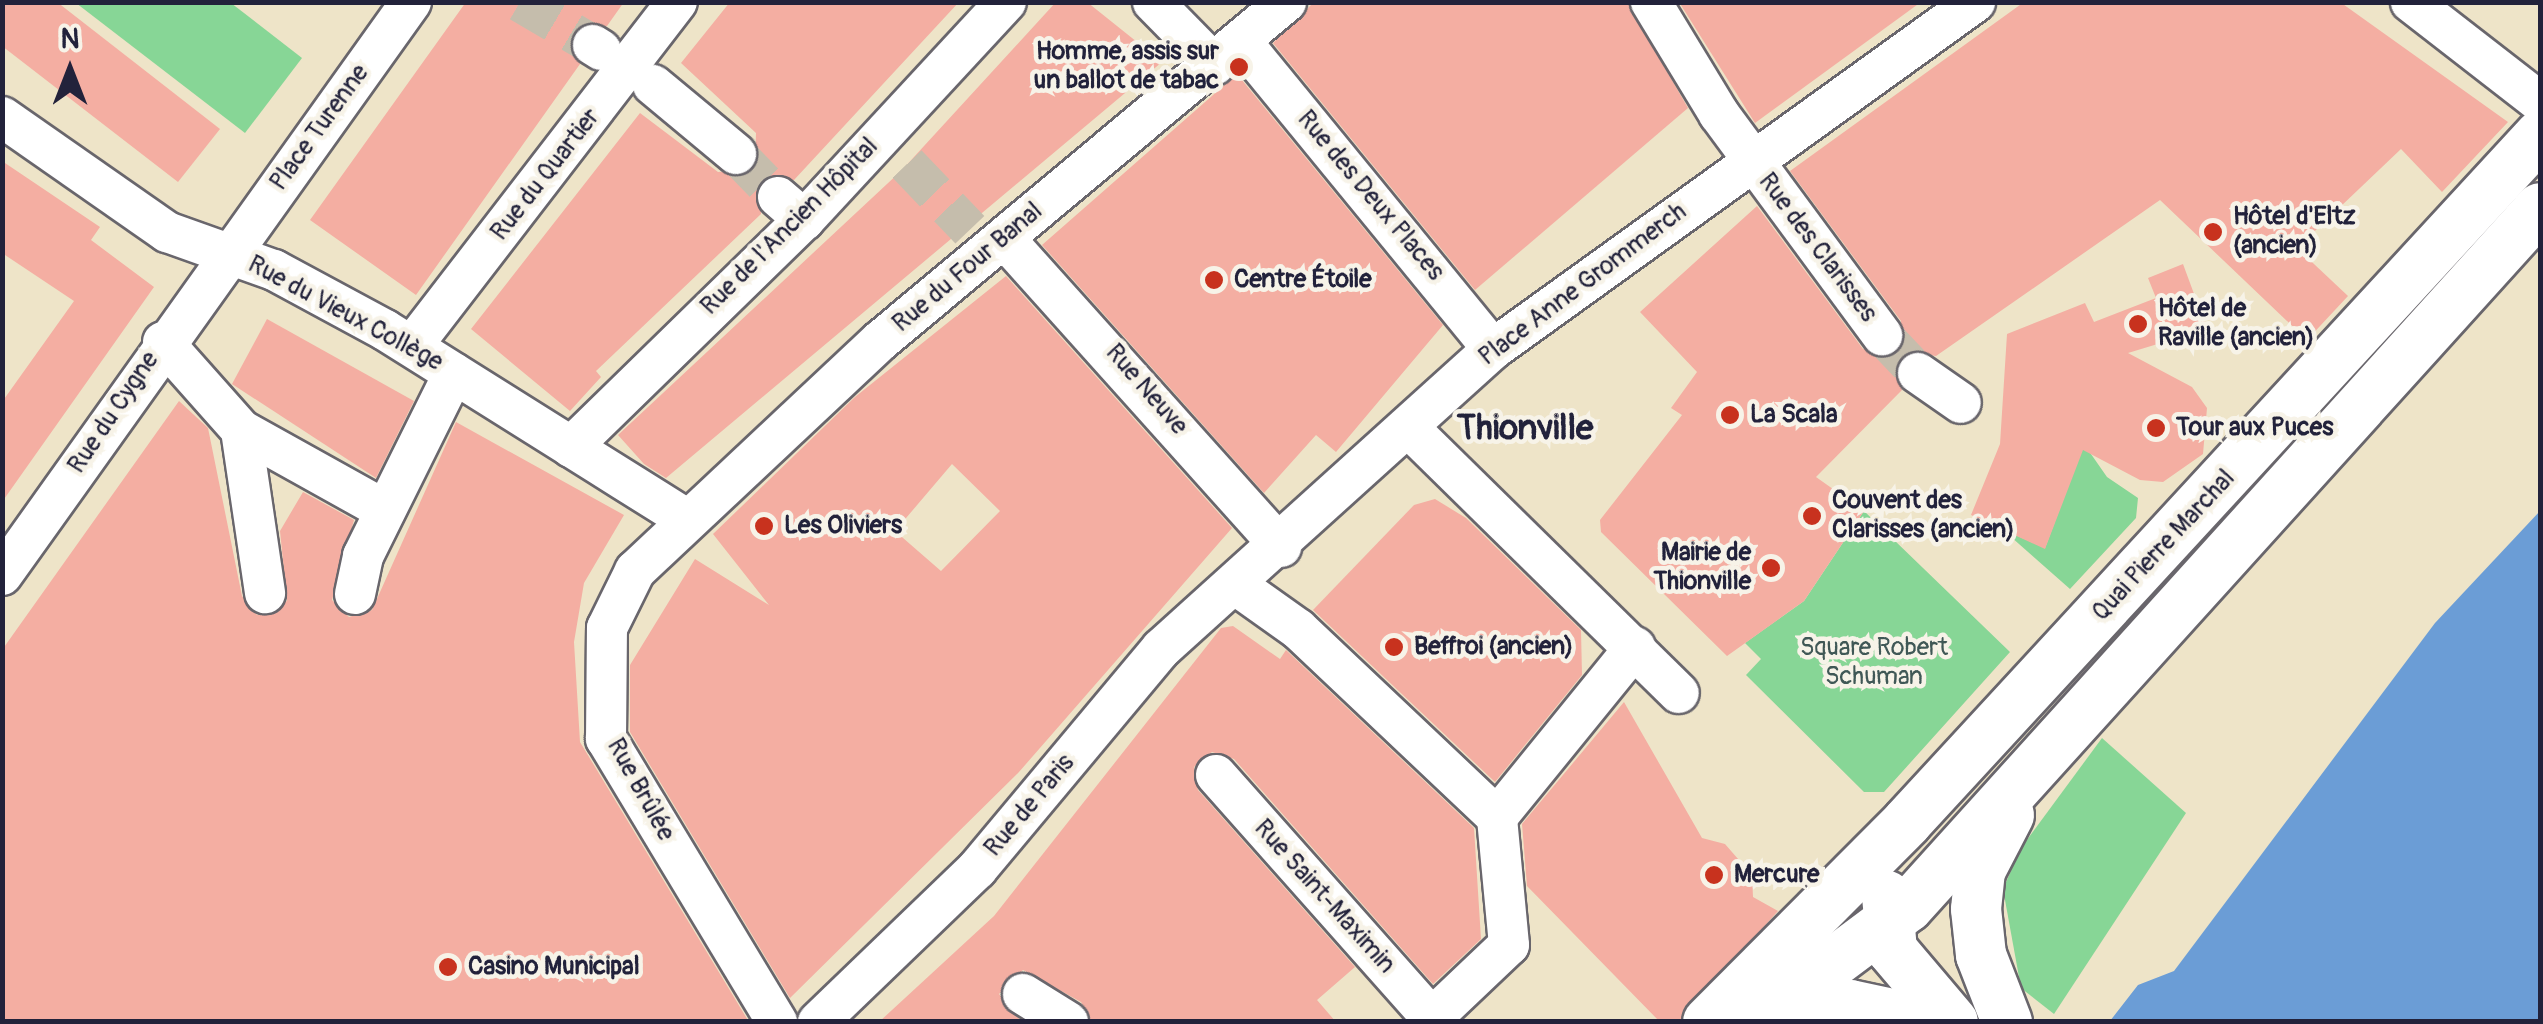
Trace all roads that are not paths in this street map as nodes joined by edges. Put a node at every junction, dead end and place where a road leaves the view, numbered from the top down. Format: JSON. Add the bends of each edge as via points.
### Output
{"nodes":[{"id":1,"x":411,"y":2,"type":"edge"},
{"id":2,"x":677,"y":2,"type":"edge"},
{"id":3,"x":1006,"y":2,"type":"edge"},
{"id":4,"x":1153,"y":2,"type":"edge"},
{"id":5,"x":1286,"y":2,"type":"edge"},
{"id":6,"x":1651,"y":2,"type":"edge"},
{"id":7,"x":1975,"y":2,"type":"edge"},
{"id":8,"x":2411,"y":2,"type":"edge"},
{"id":9,"x":1230,"y":55,"type":"junction"},
{"id":10,"x":653,"y":85,"type":"dead end"},
{"id":11,"x":2529,"y":92,"type":"edge"},
{"id":12,"x":2,"y":117,"type":"edge"},
{"id":13,"x":2540,"y":135,"type":"edge"},
{"id":14,"x":736,"y":154,"type":"tunnel mouth"},
{"id":15,"x":1758,"y":155,"type":"junction"},
{"id":16,"x":2540,"y":208,"type":"edge"},
{"id":17,"x":988,"y":239,"type":"junction"},
{"id":18,"x":229,"y":253,"type":"junction"},
{"id":19,"x":1882,"y":335,"type":"tunnel mouth"},
{"id":20,"x":163,"y":342,"type":"junction"},
{"id":21,"x":412,"y":346,"type":"junction"},
{"id":22,"x":1492,"y":349,"type":"junction"},
{"id":23,"x":454,"y":373,"type":"junction"},
{"id":24,"x":1918,"y":374,"type":"tunnel mouth"},
{"id":25,"x":1961,"y":402,"type":"dead end"},
{"id":26,"x":1409,"y":428,"type":"junction"},
{"id":27,"x":241,"y":430,"type":"junction"},
{"id":28,"x":571,"y":447,"type":"junction"},
{"id":29,"x":385,"y":510,"type":"junction"},
{"id":30,"x":693,"y":511,"type":"junction"},
{"id":31,"x":1281,"y":548,"type":"junction"},
{"id":32,"x":2,"y":575,"type":"edge"},
{"id":33,"x":1236,"y":585,"type":"junction"},
{"id":34,"x":265,"y":593,"type":"dead end"},
{"id":35,"x":355,"y":594,"type":"dead end"},
{"id":36,"x":1635,"y":648,"type":"junction"},
{"id":37,"x":1679,"y":693,"type":"dead end"},
{"id":38,"x":2044,"y":760,"type":"junction"},
{"id":39,"x":1216,"y":775,"type":"dead end"},
{"id":40,"x":1497,"y":817,"type":"junction"},
{"id":41,"x":1907,"y":822,"type":"junction"},
{"id":42,"x":1895,"y":928,"type":"junction"},
{"id":43,"x":1023,"y":994,"type":"dead end"},
{"id":44,"x":1750,"y":1003,"type":"edge"},
{"id":45,"x":1434,"y":1020,"type":"edge"},
{"id":46,"x":777,"y":1022,"type":"edge"},
{"id":47,"x":818,"y":1022,"type":"edge"},
{"id":48,"x":1068,"y":1022,"type":"edge"},
{"id":49,"x":1708,"y":1022,"type":"edge"},
{"id":50,"x":1802,"y":1022,"type":"edge"},
{"id":51,"x":1929,"y":1022,"type":"edge"},
{"id":52,"x":1953,"y":1022,"type":"edge"},
{"id":53,"x":2008,"y":1022,"type":"edge"}],
"edges":[{"from":1,"to":18,"type":"street","name":"Place Turenne"},
{"from":2,"to":21,"type":"street","name":"Rue du Quartier"},
{"from":3,"to":28,"type":"street","name":"Rue de l'Ancien Hôpital","via":[[894,151],[792,209]]},
{"from":4,"to":9,"type":"street","name":"Rue des Deux Places"},
{"from":5,"to":9,"type":"street","name":"Rue du Four Banal"},
{"from":6,"to":15,"type":"street","name":"Rue des Clarisses"},
{"from":7,"to":15,"type":"street","name":"Place Anne Grommerch"},
{"from":8,"to":11,"type":"street"},
{"from":9,"to":17,"type":"street","name":"Rue du Four Banal"},
{"from":9,"to":22,"type":"street","name":"Rue des Deux Places"},
{"from":10,"to":14,"type":"street"},
{"from":12,"to":18,"type":"street","name":"Rue du Vieux Collège","via":[[167,232]]},
{"from":13,"to":41,"type":"main road","name":"Quai Pierre Marchal"},
{"from":15,"to":19,"type":"street","name":"Rue des Clarisses"},
{"from":15,"to":22,"type":"street","name":"Place Anne Grommerch"},
{"from":16,"to":38,"type":"main road"},
{"from":17,"to":30,"type":"street","name":"Rue du Four Banal"},
{"from":17,"to":31,"type":"street","name":"Rue Neuve"},
{"from":18,"to":20,"type":"street","name":"Rue du Cygne"},
{"from":18,"to":21,"type":"street","name":"Rue du Vieux Collège"},
{"from":20,"to":27,"type":"street"},
{"from":20,"to":32,"type":"street","name":"Rue du Cygne"},
{"from":21,"to":23,"type":"street","name":"Rue du Vieux Collège"},
{"from":22,"to":26,"type":"street","name":"Place Anne Grommerch"},
{"from":23,"to":28,"type":"street","name":"Rue du Vieux Collège"},
{"from":23,"to":29,"type":"street"},
{"from":24,"to":25,"type":"street"},
{"from":26,"to":31,"type":"street","name":"Place Anne Grommerch"},
{"from":26,"to":36,"type":"street"},
{"from":27,"to":29,"type":"street"},
{"from":27,"to":34,"type":"street"},
{"from":28,"to":30,"type":"street","name":"Rue du Vieux Collège"},
{"from":29,"to":35,"type":"street"},
{"from":30,"to":46,"type":"street","name":"Rue Brûlée","via":[[635,571],[606,628],[606,738]]},
{"from":31,"to":33,"type":"street","name":"Place Anne Grommerch"},
{"from":33,"to":40,"type":"street","via":[[1298,629]]},
{"from":33,"to":47,"type":"street","name":"Rue de Paris","via":[[1161,649],[977,869]]},
{"from":36,"to":37,"type":"street"},
{"from":36,"to":40,"type":"street"},
{"from":38,"to":42,"type":"main road"},
{"from":38,"to":53,"type":"main road","via":[[1980,871],[1981,955]]},
{"from":39,"to":45,"type":"street","name":"Rue Saint-Maximin"},
{"from":40,"to":45,"type":"street","via":[[1509,945]]},
{"from":41,"to":42,"type":"main road"},
{"from":41,"to":44,"type":"main road","name":"Quai Pierre Marchal"},
{"from":42,"to":44,"type":"main road"},
{"from":42,"to":52,"type":"main road"},
{"from":43,"to":48,"type":"street"},
{"from":44,"to":49,"type":"main road"},
{"from":50,"to":51,"type":"main road","via":[[1850,1006]]}]}
